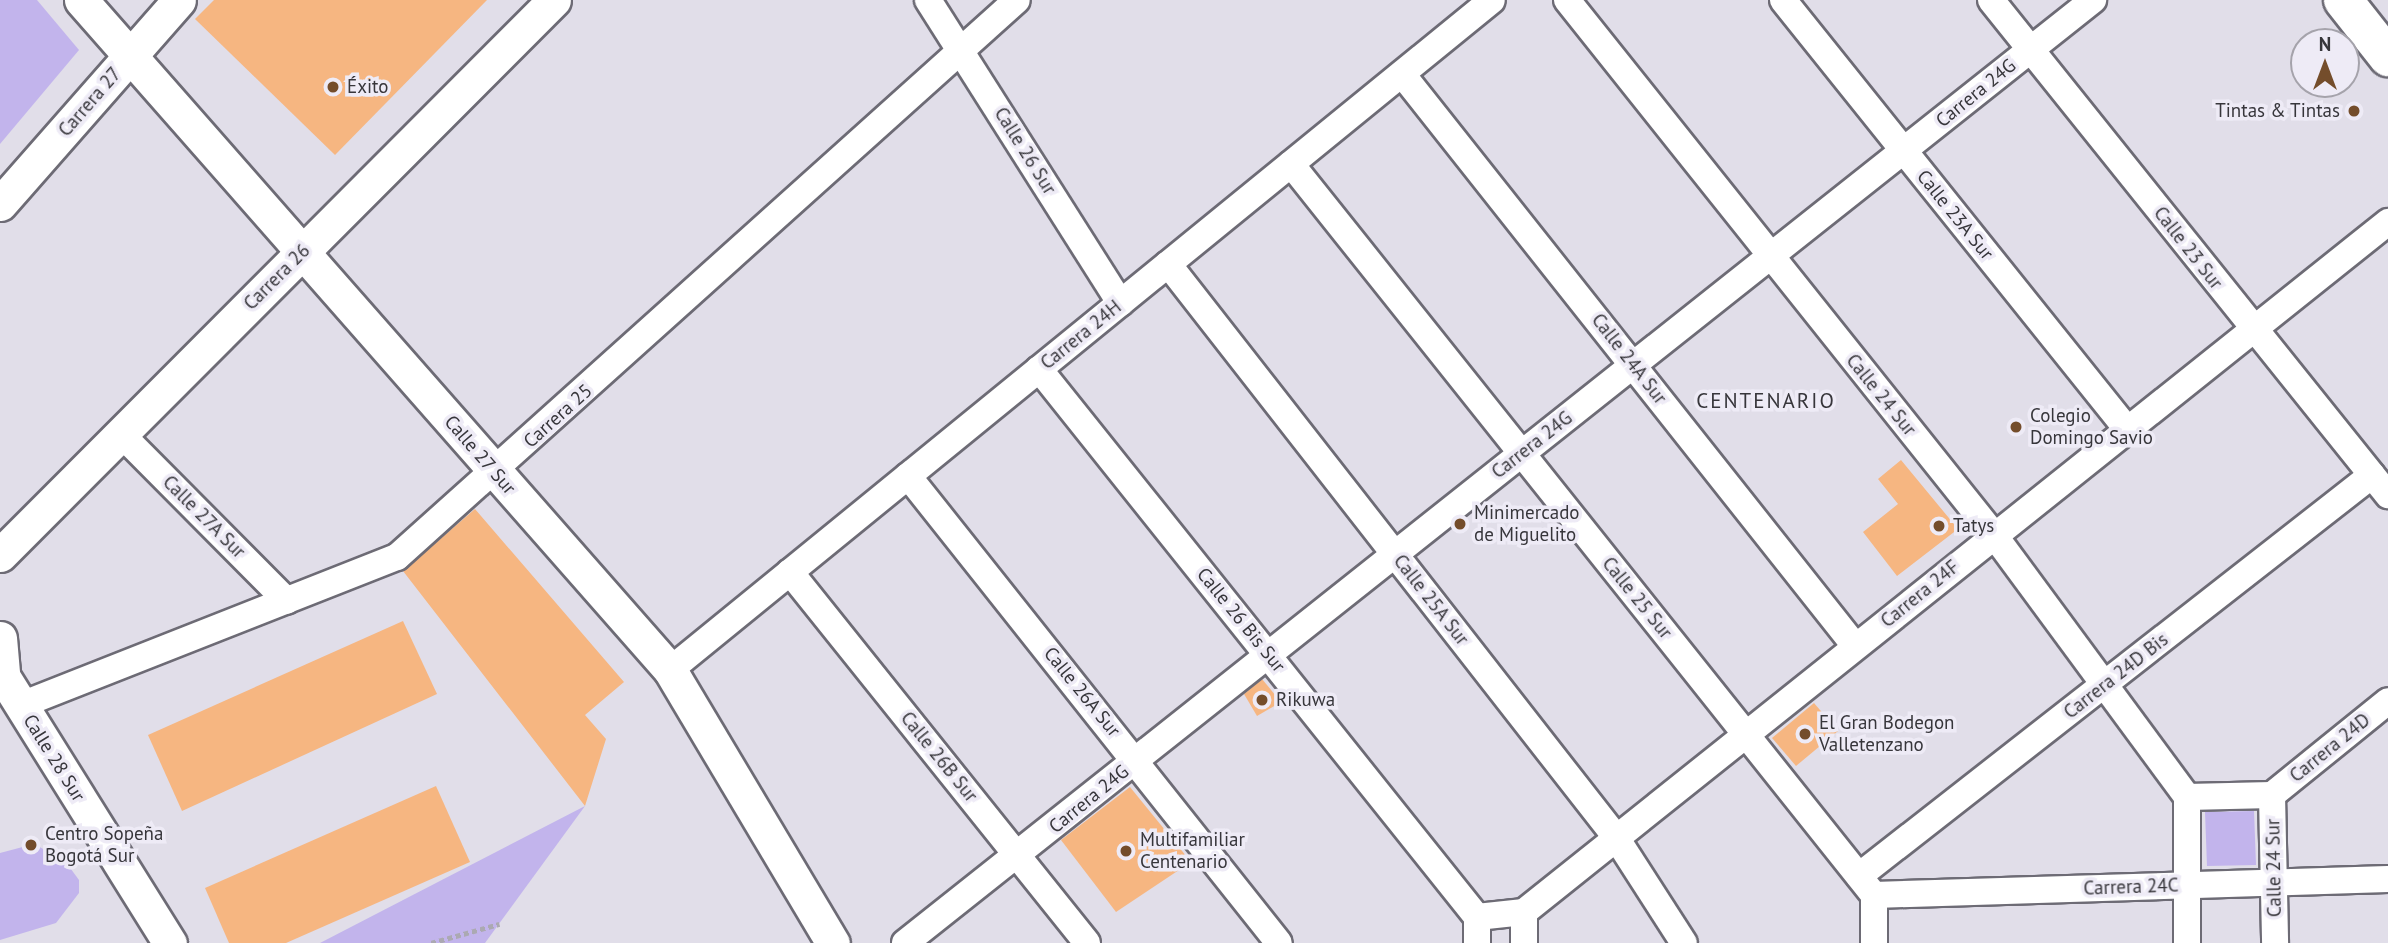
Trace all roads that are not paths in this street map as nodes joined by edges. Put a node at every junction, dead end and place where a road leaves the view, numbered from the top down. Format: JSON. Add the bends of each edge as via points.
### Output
{"nodes":[{"id":1,"x":81,"y":0,"type":"edge"},
{"id":2,"x":179,"y":0,"type":"edge"},
{"id":3,"x":554,"y":0,"type":"edge"},
{"id":4,"x":928,"y":0,"type":"edge"},
{"id":5,"x":1017,"y":0,"type":"edge"},
{"id":6,"x":1492,"y":0,"type":"edge"},
{"id":7,"x":1567,"y":0,"type":"edge"},
{"id":8,"x":1783,"y":0,"type":"edge"},
{"id":9,"x":1991,"y":0,"type":"edge"},
{"id":10,"x":2094,"y":0,"type":"edge"},
{"id":11,"x":2343,"y":0,"type":"edge"},
{"id":12,"x":2031,"y":50,"type":"junction"},
{"id":13,"x":961,"y":51,"type":"junction"},
{"id":14,"x":130,"y":56,"type":"junction"},
{"id":15,"x":2388,"y":58,"type":"edge"},
{"id":16,"x":1402,"y":74,"type":"junction"},
{"id":17,"x":1903,"y":151,"type":"junction"},
{"id":18,"x":1291,"y":164,"type":"junction"},
{"id":19,"x":0,"y":204,"type":"edge"},
{"id":20,"x":2388,"y":222,"type":"edge"},
{"id":21,"x":303,"y":251,"type":"junction"},
{"id":22,"x":1770,"y":257,"type":"junction"},
{"id":23,"x":1168,"y":264,"type":"junction"},
{"id":24,"x":1121,"y":303,"type":"junction"},
{"id":25,"x":2253,"y":331,"type":"junction"},
{"id":26,"x":1634,"y":365,"type":"junction"},
{"id":27,"x":1040,"y":369,"type":"junction"},
{"id":28,"x":2127,"y":429,"type":"junction"},
{"id":29,"x":121,"y":433,"type":"junction"},
{"id":30,"x":1522,"y":453,"type":"junction"},
{"id":31,"x":496,"y":472,"type":"junction"},
{"id":32,"x":908,"y":477,"type":"junction"},
{"id":33,"x":2380,"y":485,"type":"edge"},
{"id":34,"x":1994,"y":535,"type":"junction"},
{"id":35,"x":1395,"y":553,"type":"junction"},
{"id":36,"x":0,"y":555,"type":"edge"},
{"id":37,"x":790,"y":572,"type":"junction"},
{"id":38,"x":287,"y":601,"type":"junction"},
{"id":39,"x":0,"y":638,"type":"edge"},
{"id":40,"x":1855,"y":646,"type":"junction"},
{"id":41,"x":1268,"y":653,"type":"junction"},
{"id":42,"x":670,"y":670,"type":"junction"},
{"id":43,"x":1,"y":676,"type":"edge"},
{"id":44,"x":2107,"y":683,"type":"junction"},
{"id":45,"x":2388,"y":701,"type":"edge"},
{"id":46,"x":21,"y":705,"type":"junction"},
{"id":47,"x":1745,"y":734,"type":"junction"},
{"id":48,"x":1137,"y":759,"type":"junction"},
{"id":49,"x":2272,"y":794,"type":"junction"},
{"id":50,"x":2187,"y":797,"type":"junction"},
{"id":51,"x":1615,"y":836,"type":"junction"},
{"id":52,"x":1018,"y":856,"type":"junction"},
{"id":53,"x":2388,"y":879,"type":"edge"},
{"id":54,"x":2274,"y":883,"type":"junction"},
{"id":55,"x":1867,"y":886,"type":"junction"},
{"id":56,"x":2187,"y":886,"type":"junction"},
{"id":57,"x":1524,"y":912,"type":"junction"},
{"id":58,"x":1477,"y":917,"type":"junction"},
{"id":59,"x":170,"y":943,"type":"edge"},
{"id":60,"x":833,"y":943,"type":"edge"},
{"id":61,"x":905,"y":943,"type":"edge"},
{"id":62,"x":1087,"y":943,"type":"edge"},
{"id":63,"x":1279,"y":943,"type":"edge"},
{"id":64,"x":1477,"y":943,"type":"edge"},
{"id":65,"x":1524,"y":943,"type":"edge"},
{"id":66,"x":1684,"y":943,"type":"edge"},
{"id":67,"x":1874,"y":943,"type":"edge"},
{"id":68,"x":2187,"y":943,"type":"edge"},
{"id":69,"x":2275,"y":943,"type":"edge"}],
"edges":[{"from":1,"to":14,"type":"street","name":"Calle 27 Sur"},
{"from":2,"to":14,"type":"street","name":"Carrera 27"},
{"from":3,"to":21,"type":"street","name":"Carrera 26"},
{"from":4,"to":13,"type":"street","name":"Calle 26 Sur"},
{"from":5,"to":13,"type":"street","name":"Carrera 25"},
{"from":6,"to":16,"type":"street","name":"Carrera 24H"},
{"from":7,"to":22,"type":"street","name":"Calle 24 Sur"},
{"from":8,"to":17,"type":"street","name":"Calle 23A Sur"},
{"from":9,"to":12,"type":"street","name":"Calle 23 Sur"},
{"from":10,"to":12,"type":"street","name":"Carrera 24G"},
{"from":11,"to":15,"type":"main road"},
{"from":12,"to":17,"type":"street","name":"Carrera 24G"},
{"from":12,"to":25,"type":"street","name":"Calle 23 Sur"},
{"from":13,"to":24,"type":"street","name":"Calle 26 Sur"},
{"from":13,"to":31,"type":"street","name":"Carrera 25"},
{"from":14,"to":19,"type":"street","name":"Carrera 27"},
{"from":14,"to":21,"type":"street","name":"Calle 27 Sur"},
{"from":16,"to":18,"type":"street","name":"Carrera 24H"},
{"from":16,"to":26,"type":"street","name":"Calle 24A Sur"},
{"from":17,"to":22,"type":"street","name":"Carrera 24G"},
{"from":17,"to":28,"type":"street","name":"Calle 23A Sur"},
{"from":18,"to":23,"type":"street","name":"Carrera 24H"},
{"from":18,"to":30,"type":"street","name":"Calle 25 Sur"},
{"from":20,"to":25,"type":"street","name":"Carrera 24F"},
{"from":21,"to":29,"type":"street","name":"Carrera 26"},
{"from":21,"to":31,"type":"street","name":"Calle 27 Sur"},
{"from":22,"to":26,"type":"street","name":"Carrera 24G"},
{"from":22,"to":34,"type":"street","name":"Calle 24 Sur"},
{"from":23,"to":24,"type":"street","name":"Carrera 24H"},
{"from":23,"to":35,"type":"street","name":"Calle 25A Sur"},
{"from":24,"to":27,"type":"street","name":"Carrera 24H"},
{"from":25,"to":28,"type":"street","name":"Carrera 24F"},
{"from":25,"to":33,"type":"street","name":"Calle 23 Sur"},
{"from":26,"to":30,"type":"street","name":"Carrera 24G"},
{"from":26,"to":40,"type":"street","name":"Calle 24A Sur"},
{"from":27,"to":32,"type":"street","name":"Carrera 24H"},
{"from":27,"to":41,"type":"street","name":"Calle 26 Bis Sur"},
{"from":28,"to":34,"type":"street","name":"Carrera 24F"},
{"from":29,"to":36,"type":"street","name":"Carrera 26"},
{"from":29,"to":38,"type":"street","name":"Calle 27A Sur"},
{"from":30,"to":35,"type":"street","name":"Carrera 24G"},
{"from":30,"to":47,"type":"street","name":"Calle 25 Sur"},
{"from":31,"to":38,"type":"street","name":"Carrera 25","via":[[397,557]]},
{"from":31,"to":42,"type":"street","name":"Calle 27 Sur"},
{"from":32,"to":37,"type":"street","name":"Carrera 24H"},
{"from":32,"to":48,"type":"street","name":"Calle 26A Sur"},
{"from":33,"to":44,"type":"street","name":"Carrera 24D Bis"},
{"from":34,"to":40,"type":"street","name":"Carrera 24F"},
{"from":34,"to":44,"type":"street","name":"Calle 24 Sur"},
{"from":35,"to":41,"type":"street","name":"Carrera 24G"},
{"from":35,"to":51,"type":"street","name":"Calle 25A Sur"},
{"from":37,"to":42,"type":"street","name":"Carrera 24H"},
{"from":37,"to":52,"type":"street","name":"Calle 26B Sur"},
{"from":38,"to":46,"type":"street","name":"Carrera 25"},
{"from":39,"to":43,"type":"street","name":"Calle 28 Sur"},
{"from":40,"to":47,"type":"street","name":"Carrera 24F"},
{"from":41,"to":48,"type":"street","name":"Carrera 24G"},
{"from":41,"to":58,"type":"street","name":"Calle 26 Bis Sur"},
{"from":42,"to":60,"type":"street","name":"Calle 27 Sur"},
{"from":43,"to":46,"type":"street","name":"Calle 28 Sur"},
{"from":44,"to":50,"type":"street","name":"Calle 24 Sur"},
{"from":44,"to":55,"type":"street","name":"Carrera 24D Bis"},
{"from":45,"to":49,"type":"street","name":"Carrera 24D"},
{"from":46,"to":59,"type":"street","name":"Calle 28 Sur"},
{"from":47,"to":51,"type":"street","name":"Carrera 24F"},
{"from":47,"to":55,"type":"street","name":"Calle 25 Sur"},
{"from":48,"to":52,"type":"street","name":"Carrera 24G"},
{"from":48,"to":63,"type":"street","name":"Calle 26A Sur"},
{"from":49,"to":50,"type":"street","name":"Calle 24 Sur"},
{"from":49,"to":54,"type":"street","name":"Calle 24 Sur"},
{"from":50,"to":56,"type":"street"},
{"from":51,"to":57,"type":"street","name":"Carrera 24F"},
{"from":51,"to":66,"type":"street","name":"Calle 25A Sur"},
{"from":52,"to":61,"type":"street","name":"Carrera 24G"},
{"from":52,"to":62,"type":"street","name":"Calle 26B Sur"},
{"from":53,"to":54,"type":"street","name":"Carrera 24C"},
{"from":54,"to":56,"type":"street","name":"Carrera 24C"},
{"from":54,"to":69,"type":"street","name":"Calle 24 Sur"},
{"from":55,"to":56,"type":"street","name":"Carrera 24C"},
{"from":55,"to":67,"type":"street"},
{"from":56,"to":68,"type":"street"},
{"from":57,"to":58,"type":"street"},
{"from":57,"to":65,"type":"street"},
{"from":58,"to":64,"type":"street"}]}
